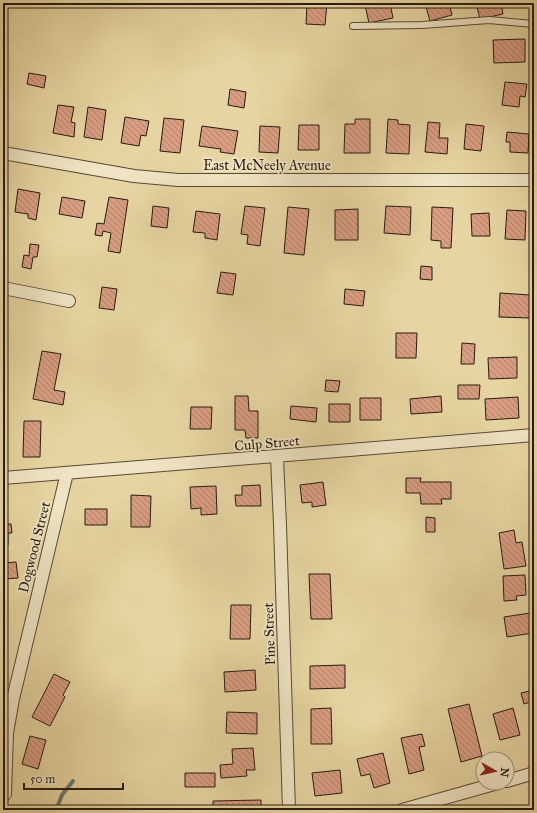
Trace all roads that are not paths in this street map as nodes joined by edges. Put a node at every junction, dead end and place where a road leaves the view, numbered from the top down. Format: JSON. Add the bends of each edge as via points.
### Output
{"nodes":[{"id":1,"x":534,"y":24,"type":"edge"},
{"id":2,"x":353,"y":26,"type":"dead end"},
{"id":3,"x":3,"y":153,"type":"edge"},
{"id":4,"x":534,"y":180,"type":"edge"},
{"id":5,"x":3,"y":288,"type":"edge"},
{"id":6,"x":69,"y":301,"type":"dead end"},
{"id":7,"x":534,"y":435,"type":"edge"},
{"id":8,"x":277,"y":457,"type":"junction"},
{"id":9,"x":67,"y":473,"type":"junction"},
{"id":10,"x":3,"y":478,"type":"edge"},
{"id":11,"x":534,"y":773,"type":"edge"},
{"id":12,"x":515,"y":778,"type":"edge"},
{"id":13,"x":475,"y":789,"type":"edge"},
{"id":14,"x":5,"y":794,"type":"dead end"},
{"id":15,"x":289,"y":810,"type":"edge"},
{"id":16,"x":402,"y":810,"type":"edge"}],
"edges":[{"from":1,"to":2,"type":"lane","via":[[489,20],[422,25]]},
{"from":3,"to":4,"type":"street","name":"East McNeely Avenue","via":[[134,176],[178,180]]},
{"from":5,"to":6,"type":"street"},
{"from":7,"to":8,"type":"street","name":"Culp Street"},
{"from":8,"to":9,"type":"street","name":"Culp Street"},
{"from":8,"to":15,"type":"street","name":"Pine Street"},
{"from":9,"to":10,"type":"street","name":"Culp Street"},
{"from":9,"to":14,"type":"street","name":"Dogwood Street","via":[[13,699],[7,733]]},
{"from":11,"to":12,"type":"street"},
{"from":13,"to":16,"type":"street"}]}
